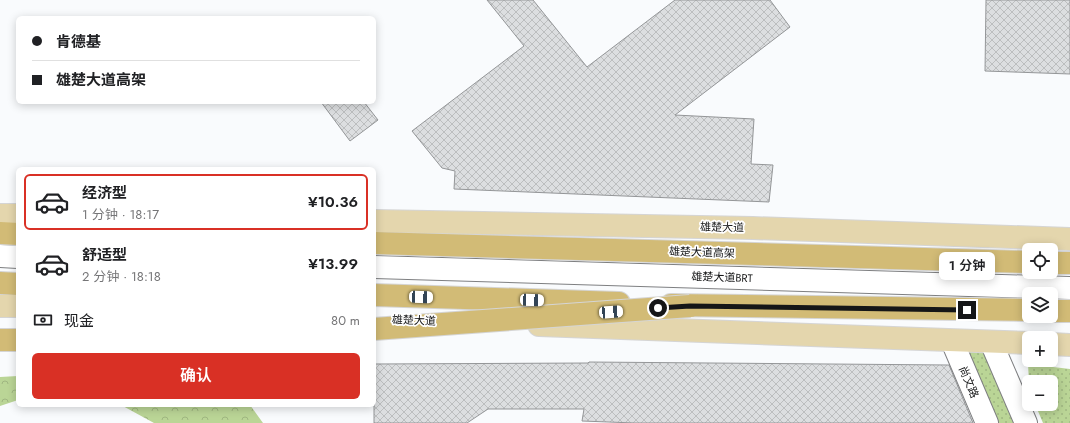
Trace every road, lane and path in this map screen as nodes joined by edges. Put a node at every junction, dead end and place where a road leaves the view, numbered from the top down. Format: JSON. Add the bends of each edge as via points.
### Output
{"nodes":[{"id":1,"x":0,"y":215,"type":"edge"},
{"id":2,"x":16,"y":215,"type":"edge"},
{"id":3,"x":376,"y":221,"type":"edge"},
{"id":4,"x":0,"y":233,"type":"edge"},
{"id":5,"x":16,"y":234,"type":"edge"},
{"id":6,"x":1070,"y":239,"type":"edge"},
{"id":7,"x":376,"y":243,"type":"edge"},
{"id":8,"x":0,"y":256,"type":"edge"},
{"id":9,"x":16,"y":257,"type":"edge"},
{"id":10,"x":1022,"y":262,"type":"edge"},
{"id":11,"x":1058,"y":263,"type":"edge"},
{"id":12,"x":1070,"y":263,"type":"edge"},
{"id":13,"x":376,"y":267,"type":"edge"},
{"id":14,"x":0,"y":283,"type":"edge"},
{"id":15,"x":16,"y":284,"type":"edge"},
{"id":16,"x":1070,"y":288,"type":"edge"},
{"id":17,"x":376,"y":295,"type":"edge"},
{"id":18,"x":0,"y":306,"type":"edge"},
{"id":19,"x":16,"y":306,"type":"edge"},
{"id":20,"x":690,"y":306,"type":"junction"},
{"id":21,"x":1022,"y":310,"type":"edge"},
{"id":22,"x":1058,"y":311,"type":"edge"},
{"id":23,"x":1070,"y":311,"type":"edge"},
{"id":24,"x":376,"y":318,"type":"edge"},
{"id":25,"x":376,"y":329,"type":"edge"},
{"id":26,"x":0,"y":340,"type":"edge"},
{"id":27,"x":16,"y":340,"type":"edge"},
{"id":28,"x":952,"y":341,"type":"junction"},
{"id":29,"x":991,"y":342,"type":"junction"},
{"id":30,"x":1022,"y":343,"type":"edge"},
{"id":31,"x":1058,"y":344,"type":"edge"},
{"id":32,"x":1070,"y":345,"type":"edge"},
{"id":33,"x":987,"y":423,"type":"edge"},
{"id":34,"x":1026,"y":423,"type":"edge"}],
"edges":[{"from":1,"to":2,"type":"main road"},
{"from":3,"to":6,"type":"main road","name":"雄楚大道","via":[[753,228]]},
{"from":4,"to":5,"type":"highway"},
{"from":7,"to":10,"type":"highway","name":"雄楚大道高架"},
{"from":8,"to":9,"type":"street"},
{"from":11,"to":12,"type":"highway"},
{"from":13,"to":16,"type":"street","name":"雄楚大道BRT"},
{"from":14,"to":15,"type":"highway"},
{"from":17,"to":20,"type":"highway","bridge":true},
{"from":18,"to":19,"type":"main road"},
{"from":20,"to":21,"type":"highway"},
{"from":20,"to":25,"type":"highway","bridge":true},
{"from":22,"to":23,"type":"highway"},
{"from":24,"to":28,"type":"main road","name":"雄楚大道"},
{"from":26,"to":27,"type":"highway"},
{"from":28,"to":29,"type":"main road","name":"雄楚大道"},
{"from":28,"to":33,"type":"street","name":"尚文路"},
{"from":29,"to":30,"type":"main road","name":"雄楚大道"},
{"from":29,"to":34,"type":"street"},
{"from":31,"to":32,"type":"main road"}]}
